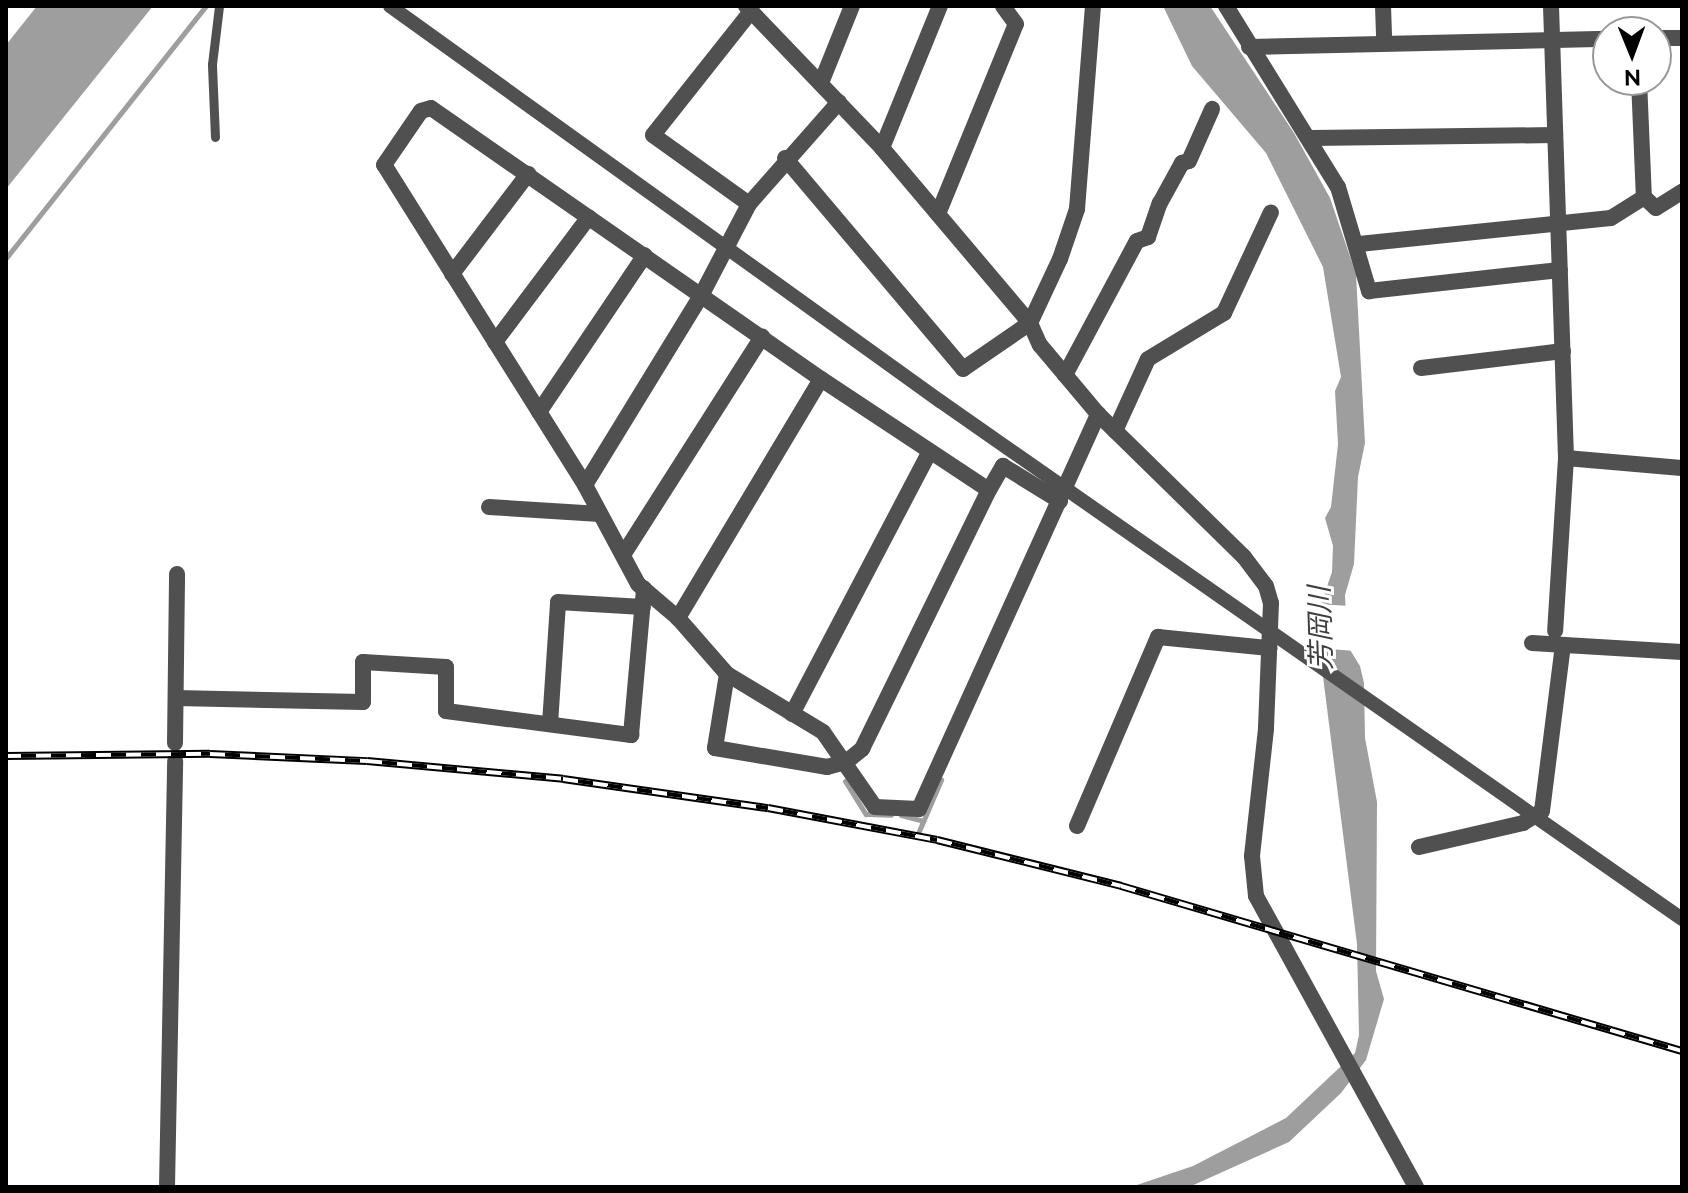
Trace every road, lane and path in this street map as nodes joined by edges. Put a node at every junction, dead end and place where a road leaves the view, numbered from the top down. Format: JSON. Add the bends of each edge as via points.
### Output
{"nodes":[{"id":1,"x":219,"y":6,"type":"edge"},
{"id":2,"x":390,"y":6,"type":"edge"},
{"id":3,"x":852,"y":6,"type":"edge"},
{"id":4,"x":940,"y":6,"type":"edge"},
{"id":5,"x":1003,"y":6,"type":"edge"},
{"id":6,"x":1093,"y":6,"type":"edge"},
{"id":7,"x":1226,"y":6,"type":"edge"},
{"id":8,"x":1383,"y":6,"type":"edge"},
{"id":9,"x":1551,"y":6,"type":"edge"},
{"id":10,"x":755,"y":9,"type":"edge"},
{"id":11,"x":1592,"y":39,"type":"edge"},
{"id":12,"x":1552,"y":40,"type":"junction"},
{"id":13,"x":1384,"y":42,"type":"junction"},
{"id":14,"x":1249,"y":47,"type":"junction"},
{"id":15,"x":821,"y":83,"type":"junction"},
{"id":16,"x":1640,"y":96,"type":"edge"},
{"id":17,"x":839,"y":102,"type":"junction"},
{"id":18,"x":1212,"y":109,"type":"dead end"},
{"id":19,"x":1555,"y":135,"type":"junction"},
{"id":20,"x":215,"y":137,"type":"dead end"},
{"id":21,"x":1311,"y":138,"type":"junction"},
{"id":22,"x":882,"y":148,"type":"junction"},
{"id":23,"x":785,"y":158,"type":"junction"},
{"id":24,"x":528,"y":174,"type":"junction"},
{"id":25,"x":1682,"y":192,"type":"edge"},
{"id":26,"x":1644,"y":197,"type":"junction"},
{"id":27,"x":749,"y":204,"type":"junction"},
{"id":28,"x":1271,"y":212,"type":"dead end"},
{"id":29,"x":938,"y":214,"type":"junction"},
{"id":30,"x":589,"y":217,"type":"junction"},
{"id":31,"x":1558,"y":224,"type":"junction"},
{"id":32,"x":1359,"y":244,"type":"junction"},
{"id":33,"x":729,"y":247,"type":"junction"},
{"id":34,"x":645,"y":255,"type":"junction"},
{"id":35,"x":1560,"y":270,"type":"junction"},
{"id":36,"x":452,"y":274,"type":"junction"},
{"id":37,"x":702,"y":294,"type":"junction"},
{"id":38,"x":1030,"y":323,"type":"junction"},
{"id":39,"x":762,"y":337,"type":"junction"},
{"id":40,"x":495,"y":342,"type":"junction"},
{"id":41,"x":1563,"y":351,"type":"junction"},
{"id":42,"x":1421,"y":368,"type":"dead end"},
{"id":43,"x":1065,"y":375,"type":"junction"},
{"id":44,"x":821,"y":379,"type":"junction"},
{"id":45,"x":539,"y":412,"type":"junction"},
{"id":46,"x":1098,"y":414,"type":"junction"},
{"id":47,"x":1115,"y":431,"type":"junction"},
{"id":48,"x":929,"y":453,"type":"junction"},
{"id":49,"x":1566,"y":458,"type":"junction"},
{"id":50,"x":1682,"y":468,"type":"edge"},
{"id":51,"x":585,"y":485,"type":"junction"},
{"id":52,"x":989,"y":490,"type":"junction"},
{"id":53,"x":1063,"y":495,"type":"junction"},
{"id":54,"x":489,"y":507,"type":"dead end"},
{"id":55,"x":600,"y":514,"type":"junction"},
{"id":56,"x":623,"y":555,"type":"junction"},
{"id":57,"x":177,"y":574,"type":"dead end"},
{"id":58,"x":644,"y":589,"type":"junction"},
{"id":59,"x":643,"y":607,"type":"junction"},
{"id":60,"x":678,"y":618,"type":"junction"},
{"id":61,"x":1270,"y":628,"type":"junction"},
{"id":62,"x":1559,"y":638,"type":"junction"},
{"id":63,"x":1532,"y":643,"type":"dead end"},
{"id":64,"x":1269,"y":648,"type":"junction"},
{"id":65,"x":1682,"y":652,"type":"edge"},
{"id":66,"x":727,"y":674,"type":"junction"},
{"id":67,"x":176,"y":698,"type":"junction"},
{"id":68,"x":792,"y":714,"type":"junction"},
{"id":69,"x":550,"y":724,"type":"junction"},
{"id":70,"x":175,"y":743,"type":"dead end"},
{"id":71,"x":175,"y":761,"type":"dead end"},
{"id":72,"x":846,"y":762,"type":"junction"},
{"id":73,"x":1537,"y":817,"type":"junction"},
{"id":74,"x":1077,"y":826,"type":"dead end"},
{"id":75,"x":1419,"y":847,"type":"dead end"},
{"id":76,"x":1682,"y":919,"type":"edge"},
{"id":77,"x":167,"y":1187,"type":"edge"},
{"id":78,"x":1416,"y":1187,"type":"edge"}],
"edges":[{"from":1,"to":20,"type":"lane","via":[[212,64]]},
{"from":2,"to":33,"type":"street"},
{"from":3,"to":15,"type":"street"},
{"from":4,"to":22,"type":"street"},
{"from":5,"to":29,"type":"street","via":[[1016,24]]},
{"from":6,"to":38,"type":"street","via":[[1077,209]]},
{"from":7,"to":14,"type":"street"},
{"from":8,"to":13,"type":"street"},
{"from":9,"to":12,"type":"street"},
{"from":10,"to":15,"type":"street"},
{"from":10,"to":27,"type":"street","via":[[653,135]]},
{"from":11,"to":12,"type":"street"},
{"from":12,"to":13,"type":"street"},
{"from":12,"to":19,"type":"street"},
{"from":13,"to":14,"type":"street"},
{"from":14,"to":21,"type":"street"},
{"from":15,"to":17,"type":"street"},
{"from":16,"to":26,"type":"street"},
{"from":17,"to":22,"type":"street"},
{"from":17,"to":23,"type":"street"},
{"from":18,"to":43,"type":"street","via":[[1189,161],[1182,163],[1160,203],[1148,237],[1137,241]]},
{"from":19,"to":21,"type":"street"},
{"from":19,"to":31,"type":"street"},
{"from":21,"to":32,"type":"street","via":[[1338,187]]},
{"from":22,"to":29,"type":"street"},
{"from":23,"to":27,"type":"street"},
{"from":23,"to":38,"type":"street","via":[[963,369]]},
{"from":24,"to":30,"type":"street"},
{"from":24,"to":36,"type":"street"},
{"from":24,"to":36,"type":"street","via":[[431,108],[421,111],[384,165]]},
{"from":25,"to":26,"type":"street","via":[[1656,208]]},
{"from":26,"to":31,"type":"street","via":[[1611,218]]},
{"from":27,"to":33,"type":"street"},
{"from":28,"to":47,"type":"street","via":[[1224,313],[1148,359]]},
{"from":29,"to":38,"type":"street"},
{"from":30,"to":34,"type":"street"},
{"from":30,"to":40,"type":"street"},
{"from":31,"to":32,"type":"street"},
{"from":31,"to":35,"type":"street"},
{"from":32,"to":35,"type":"street","via":[[1369,291]]},
{"from":33,"to":37,"type":"street"},
{"from":33,"to":53,"type":"street"},
{"from":34,"to":37,"type":"street"},
{"from":34,"to":45,"type":"street"},
{"from":35,"to":41,"type":"street"},
{"from":36,"to":40,"type":"street"},
{"from":37,"to":39,"type":"street"},
{"from":37,"to":51,"type":"street"},
{"from":38,"to":43,"type":"street"},
{"from":39,"to":44,"type":"street"},
{"from":39,"to":56,"type":"street"},
{"from":40,"to":45,"type":"street"},
{"from":41,"to":42,"type":"street"},
{"from":41,"to":49,"type":"street"},
{"from":43,"to":46,"type":"street"},
{"from":44,"to":48,"type":"street"},
{"from":44,"to":60,"type":"street"},
{"from":45,"to":51,"type":"street"},
{"from":46,"to":47,"type":"street"},
{"from":46,"to":53,"type":"street"},
{"from":47,"to":61,"type":"street","via":[[1258,573],[1271,603]]},
{"from":48,"to":52,"type":"street"},
{"from":48,"to":68,"type":"street"},
{"from":49,"to":50,"type":"street"},
{"from":49,"to":62,"type":"street"},
{"from":51,"to":55,"type":"street"},
{"from":52,"to":53,"type":"street","via":[[1003,466]]},
{"from":52,"to":72,"type":"street","via":[[862,749]]},
{"from":53,"to":61,"type":"street"},
{"from":53,"to":72,"type":"street","via":[[919,809],[875,807]]},
{"from":54,"to":55,"type":"street"},
{"from":55,"to":56,"type":"street"},
{"from":56,"to":58,"type":"street"},
{"from":57,"to":67,"type":"street"},
{"from":58,"to":59,"type":"street"},
{"from":58,"to":60,"type":"street"},
{"from":59,"to":69,"type":"street","via":[[558,602]]},
{"from":59,"to":69,"type":"street","via":[[631,735]]},
{"from":60,"to":66,"type":"street"},
{"from":61,"to":64,"type":"street"},
{"from":61,"to":73,"type":"street"},
{"from":62,"to":63,"type":"street"},
{"from":62,"to":65,"type":"street"},
{"from":62,"to":73,"type":"street","via":[[1546,804]]},
{"from":64,"to":74,"type":"street","via":[[1158,637]]},
{"from":64,"to":78,"type":"street","via":[[1263,773],[1252,856],[1256,896]]},
{"from":66,"to":68,"type":"street"},
{"from":66,"to":72,"type":"street","via":[[715,748],[827,767]]},
{"from":67,"to":69,"type":"street","via":[[363,702],[363,662],[446,667],[446,711]]},
{"from":67,"to":70,"type":"street"},
{"from":68,"to":72,"type":"street","via":[[823,732]]},
{"from":71,"to":77,"type":"street"},
{"from":73,"to":75,"type":"street"},
{"from":73,"to":76,"type":"street"}]}
